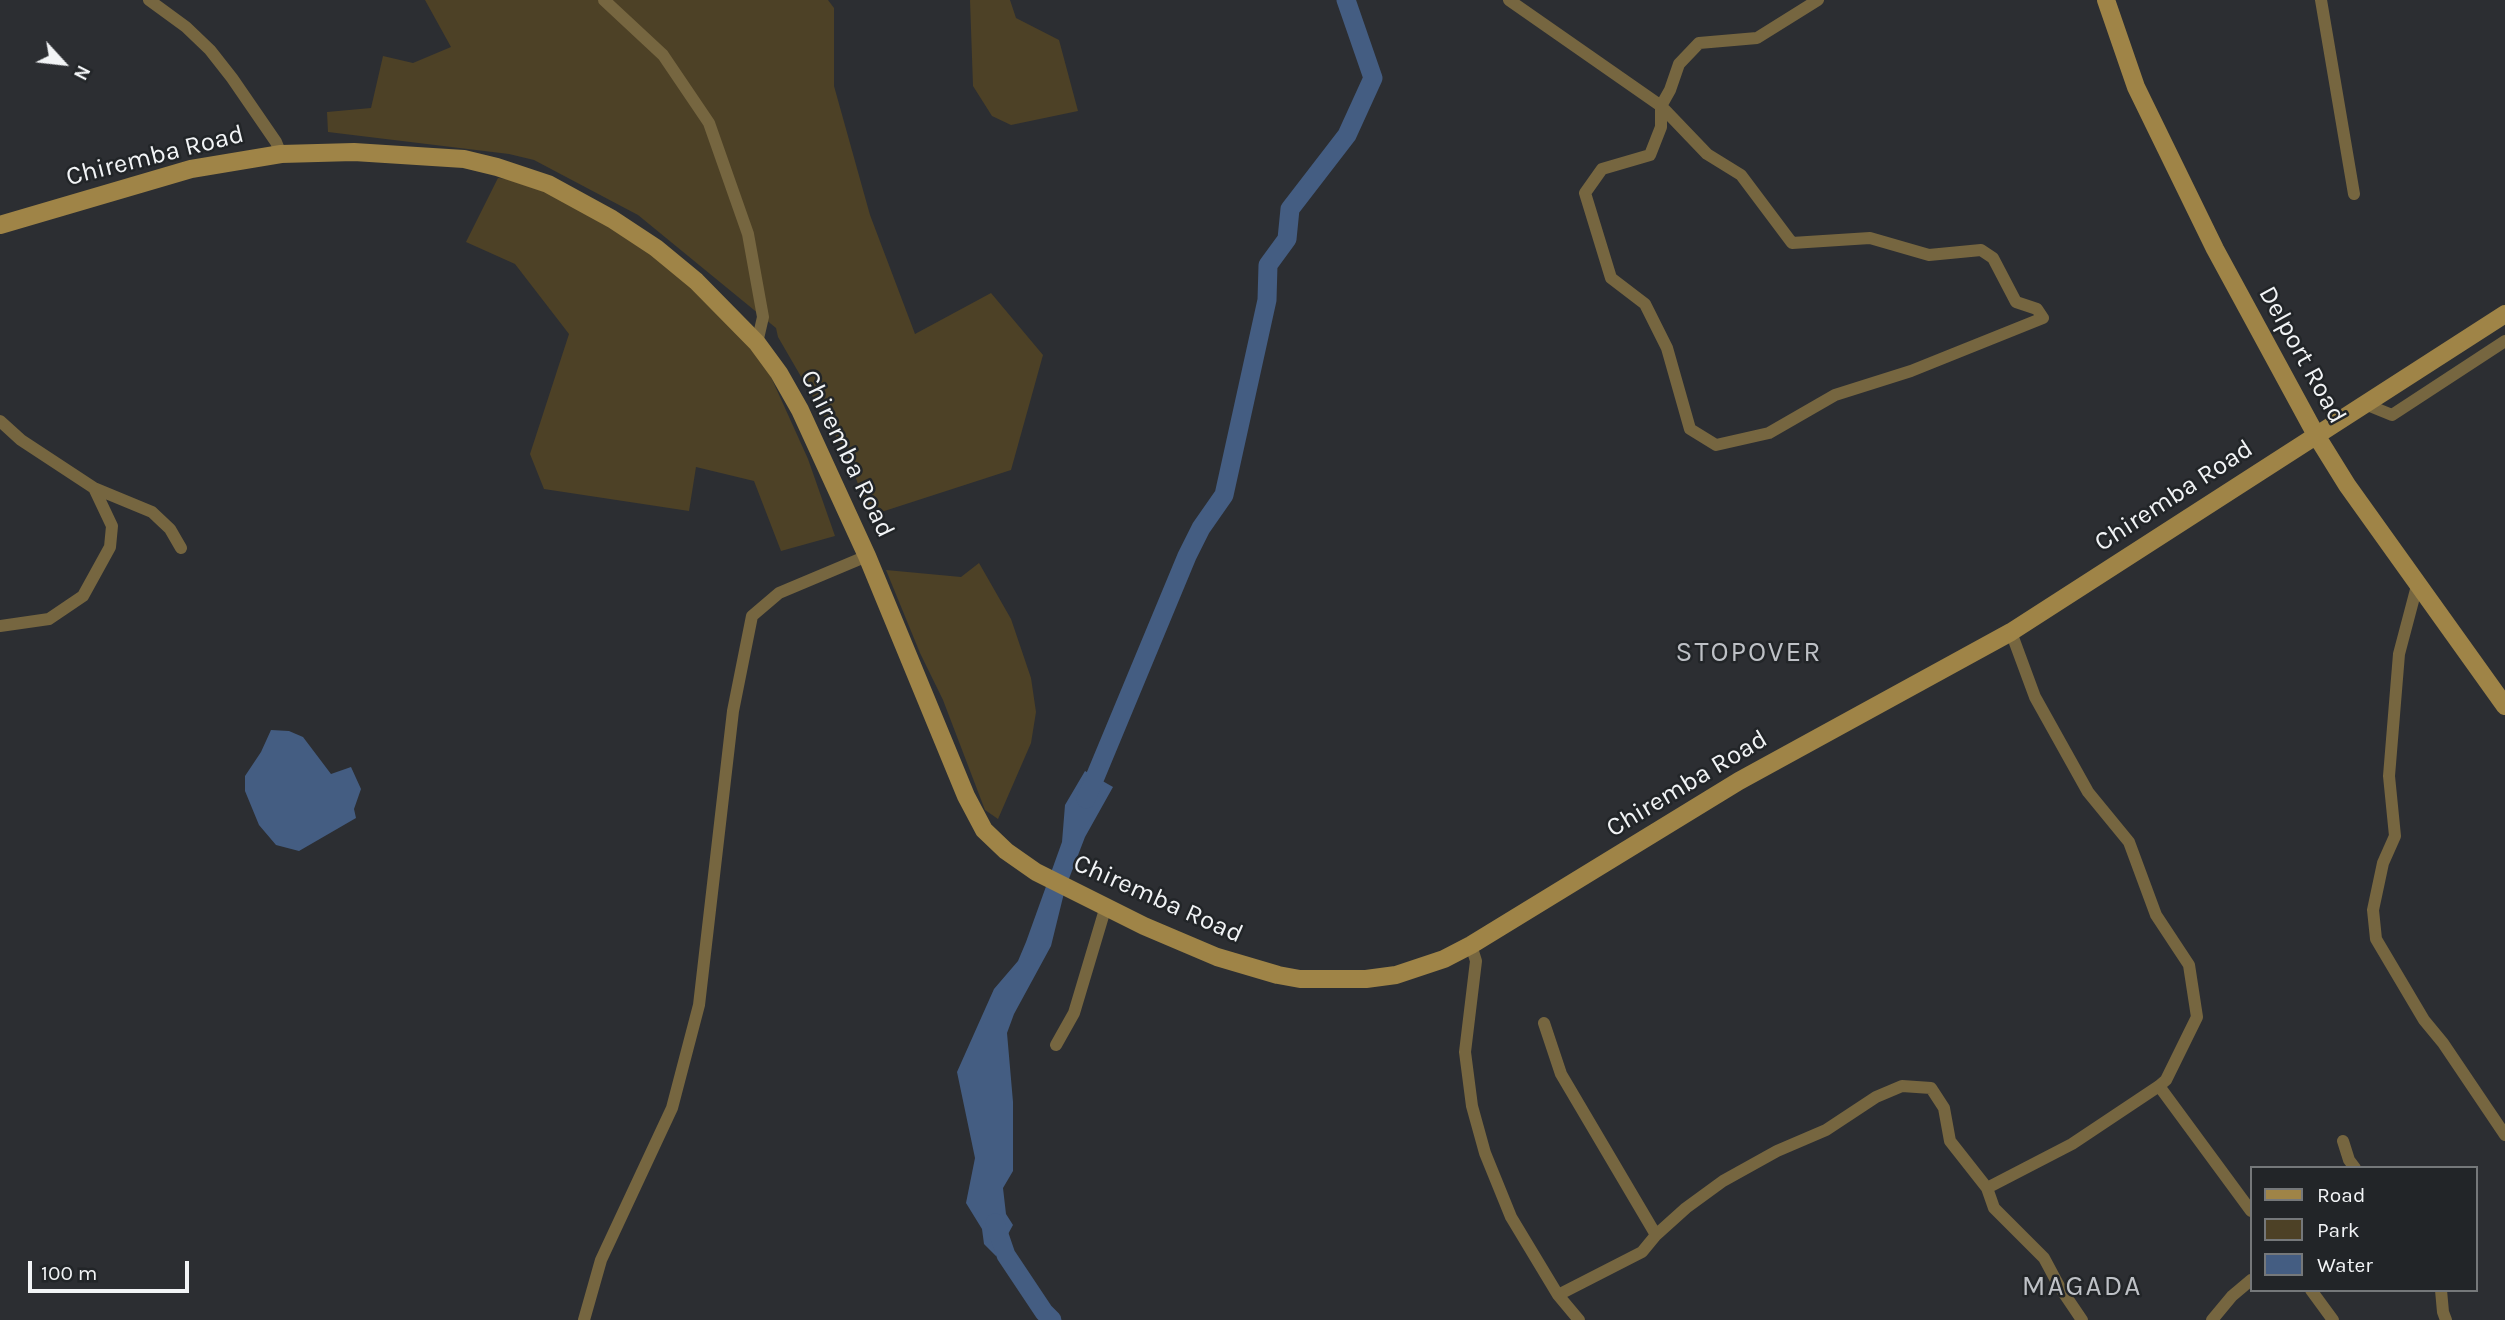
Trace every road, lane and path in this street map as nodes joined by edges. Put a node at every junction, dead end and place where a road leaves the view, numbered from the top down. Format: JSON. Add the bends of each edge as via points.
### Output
{"nodes":[{"id":1,"x":149,"y":0,"type":"edge"},
{"id":2,"x":604,"y":0,"type":"edge"},
{"id":3,"x":1508,"y":0,"type":"edge"},
{"id":4,"x":1818,"y":0,"type":"edge"},
{"id":5,"x":2106,"y":0,"type":"edge"},
{"id":6,"x":2321,"y":0,"type":"edge"},
{"id":7,"x":1661,"y":106,"type":"junction"},
{"id":8,"x":281,"y":154,"type":"junction"},
{"id":9,"x":2354,"y":194,"type":"dead end"},
{"id":10,"x":0,"y":225,"type":"edge"},
{"id":11,"x":2505,"y":314,"type":"edge"},
{"id":12,"x":2505,"y":341,"type":"edge"},
{"id":13,"x":757,"y":343,"type":"junction"},
{"id":14,"x":2365,"y":404,"type":"junction"},
{"id":15,"x":0,"y":421,"type":"edge"},
{"id":16,"x":2316,"y":435,"type":"junction"},
{"id":17,"x":94,"y":488,"type":"junction"},
{"id":18,"x":181,"y":548,"type":"dead end"},
{"id":19,"x":867,"y":555,"type":"junction"},
{"id":20,"x":2418,"y":582,"type":"junction"},
{"id":21,"x":0,"y":626,"type":"edge"},
{"id":22,"x":2011,"y":632,"type":"junction"},
{"id":23,"x":2505,"y":706,"type":"edge"},
{"id":24,"x":1105,"y":906,"type":"junction"},
{"id":25,"x":1471,"y":945,"type":"junction"},
{"id":26,"x":1545,"y":1023,"type":"dead end"},
{"id":27,"x":1056,"y":1045,"type":"dead end"},
{"id":28,"x":2159,"y":1086,"type":"junction"},
{"id":29,"x":2505,"y":1135,"type":"edge"},
{"id":30,"x":2343,"y":1141,"type":"dead end"},
{"id":31,"x":2354,"y":1166,"type":"edge"},
{"id":32,"x":1987,"y":1188,"type":"junction"},
{"id":33,"x":2250,"y":1210,"type":"edge"},
{"id":34,"x":1656,"y":1235,"type":"junction"},
{"id":35,"x":2250,"y":1281,"type":"edge"},
{"id":36,"x":2312,"y":1292,"type":"edge"},
{"id":37,"x":2441,"y":1292,"type":"edge"},
{"id":38,"x":1558,"y":1295,"type":"junction"},
{"id":39,"x":583,"y":1320,"type":"edge"},
{"id":40,"x":1579,"y":1320,"type":"edge"},
{"id":41,"x":2082,"y":1320,"type":"edge"},
{"id":42,"x":2213,"y":1320,"type":"edge"},
{"id":43,"x":2333,"y":1320,"type":"edge"},
{"id":44,"x":2446,"y":1320,"type":"edge"}],
"edges":[{"from":1,"to":8,"type":"street","via":[[210,51],[257,113]]},
{"from":2,"to":13,"type":"street","via":[[663,55],[709,123],[748,234],[763,317]]},
{"from":3,"to":7,"type":"street"},
{"from":4,"to":7,"type":"street","via":[[1757,38],[1699,43],[1679,64]]},
{"from":5,"to":16,"type":"main road","name":"Delport Road","via":[[2142,99],[2215,249]]},
{"from":6,"to":9,"type":"street"},
{"from":7,"to":7,"type":"street","via":[[1707,154],[1741,175],[1792,243],[1870,237],[1929,255],[1981,250],[1993,258],[2016,302],[2037,309],[2043,318],[1911,371],[1835,395],[1769,433],[1716,445],[1690,429],[1667,348],[1645,304],[1611,278],[1585,193],[1602,169],[1650,155],[1661,127]]},
{"from":8,"to":10,"type":"main road","name":"Chiremba Road","via":[[191,169]]},
{"from":8,"to":13,"type":"main road","name":"Chiremba Road","via":[[379,152],[464,159],[535,180],[612,219],[656,248]]},
{"from":11,"to":14,"type":"main road","name":"Chiremba Road"},
{"from":12,"to":14,"type":"street","via":[[2392,415]]},
{"from":13,"to":19,"type":"main road","name":"Chiremba Road","via":[[800,410]]},
{"from":14,"to":16,"type":"main road","name":"Chiremba Road"},
{"from":15,"to":17,"type":"street"},
{"from":16,"to":20,"type":"main road","name":"Delport Road"},
{"from":16,"to":22,"type":"main road","name":"Chiremba Road"},
{"from":17,"to":18,"type":"street","via":[[152,512]]},
{"from":17,"to":21,"type":"street","via":[[111,526],[110,547],[83,596],[49,619]]},
{"from":19,"to":24,"type":"main road","name":"Chiremba Road","via":[[984,830],[1041,874]]},
{"from":19,"to":39,"type":"street","via":[[779,593],[752,616],[733,711],[699,1005],[672,1108],[601,1260]]},
{"from":20,"to":23,"type":"main road","name":"Delport Road"},
{"from":20,"to":29,"type":"street","via":[[2399,654],[2389,776],[2395,836],[2383,863],[2374,911],[2376,939],[2424,1020]]},
{"from":22,"to":25,"type":"main road","name":"Chiremba Road","via":[[1739,781]]},
{"from":22,"to":28,"type":"street","via":[[2035,697],[2088,792],[2129,842],[2156,915],[2189,965],[2197,1017]]},
{"from":24,"to":25,"type":"main road","name":"Chiremba Road","via":[[1217,957],[1300,979],[1396,975]]},
{"from":24,"to":27,"type":"street","via":[[1074,1013]]},
{"from":25,"to":38,"type":"street","via":[[1476,961],[1465,1052],[1472,1106],[1511,1217]]},
{"from":26,"to":34,"type":"street","via":[[1560,1074]]},
{"from":28,"to":32,"type":"street","via":[[2072,1144]]},
{"from":28,"to":33,"type":"street"},
{"from":30,"to":31,"type":"street"},
{"from":32,"to":34,"type":"street","via":[[1950,1141],[1944,1108],[1931,1088],[1902,1086],[1723,1181]]},
{"from":32,"to":41,"type":"street","via":[[1994,1209],[2044,1258]]},
{"from":34,"to":38,"type":"street","via":[[1642,1252]]},
{"from":35,"to":42,"type":"street"},
{"from":36,"to":43,"type":"street"},
{"from":37,"to":44,"type":"street"},
{"from":38,"to":40,"type":"street"}]}
